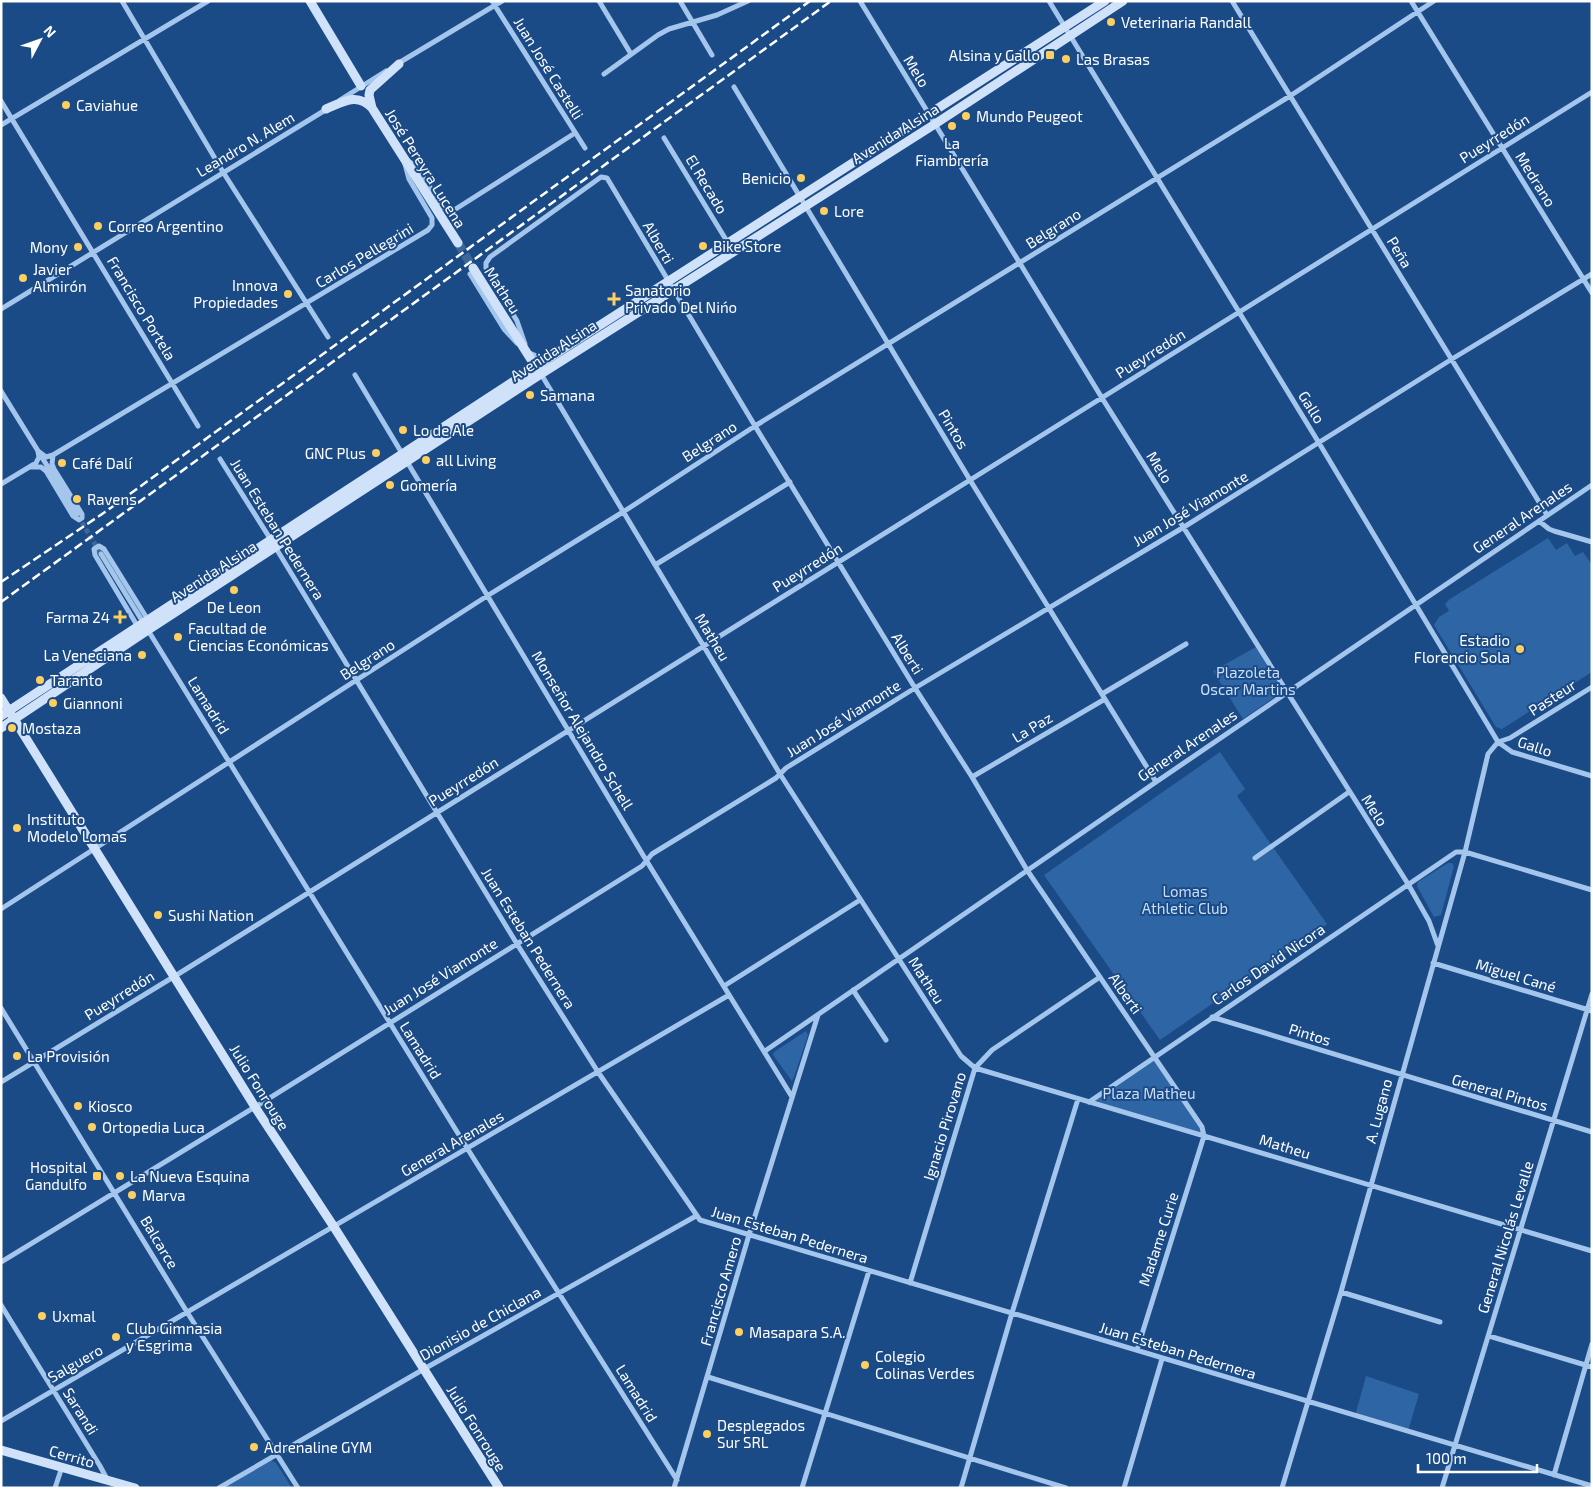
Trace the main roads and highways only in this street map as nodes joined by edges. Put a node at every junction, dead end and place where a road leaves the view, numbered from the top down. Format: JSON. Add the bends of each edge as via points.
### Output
{"nodes":[{"id":1,"x":310,"y":1,"type":"edge"},
{"id":2,"x":1105,"y":1,"type":"edge"},
{"id":3,"x":1123,"y":1,"type":"edge"},
{"id":4,"x":399,"y":64,"type":"road end"},
{"id":5,"x":361,"y":86,"type":"road end"},
{"id":6,"x":372,"y":108,"type":"junction"},
{"id":7,"x":326,"y":109,"type":"road end"},
{"id":8,"x":458,"y":243,"type":"tunnel mouth"},
{"id":9,"x":471,"y":271,"type":"tunnel mouth"},
{"id":10,"x":538,"y":370,"type":"junction"},
{"id":11,"x":405,"y":458,"type":"junction"},
{"id":12,"x":144,"y":625,"type":"junction"},
{"id":13,"x":1,"y":698,"type":"edge"},
{"id":14,"x":5,"y":714,"type":"edge"},
{"id":15,"x":14,"y":719,"type":"junction"},
{"id":16,"x":1,"y":728,"type":"edge"},
{"id":17,"x":1,"y":1450,"type":"edge"},
{"id":18,"x":135,"y":1488,"type":"edge"},
{"id":19,"x":499,"y":1488,"type":"edge"}],
"edges":[{"from":1,"to":5,"type":"main road"},
{"from":2,"to":10,"type":"main road","name":"Avenida Alsina","via":[[551,357]]},
{"from":3,"to":10,"type":"main road","name":"Avenida Alsina","via":[[673,290]]},
{"from":4,"to":6,"type":"main road","name":"José Pereyra Lucena","via":[[370,90]]},
{"from":6,"to":7,"type":"main road","name":"José Pereyra Lucena","via":[[361,99],[353,99]]},
{"from":6,"to":8,"type":"main road","name":"José Pereyra Lucena"},
{"from":9,"to":10,"type":"main road","name":"Matheu"},
{"from":10,"to":11,"type":"main road","name":"Avenida Alsina"},
{"from":10,"to":11,"type":"main road","name":"Avenida Alsina","via":[[524,375]]},
{"from":11,"to":12,"type":"main road","name":"Avenida Alsina"},
{"from":12,"to":14,"type":"main road","name":"Avenida Alsina"},
{"from":12,"to":15,"type":"main road","name":"Avenida Alsina"},
{"from":13,"to":14,"type":"main road","name":"Julio Fonrouge"},
{"from":14,"to":15,"type":"main road","name":"Julio Fonrouge"},
{"from":15,"to":16,"type":"main road","name":"Avenida Alsina"},
{"from":15,"to":19,"type":"main road","name":"Julio Fonrouge","via":[[255,1107]]},
{"from":17,"to":18,"type":"main road","name":"Cerrito"}]}
